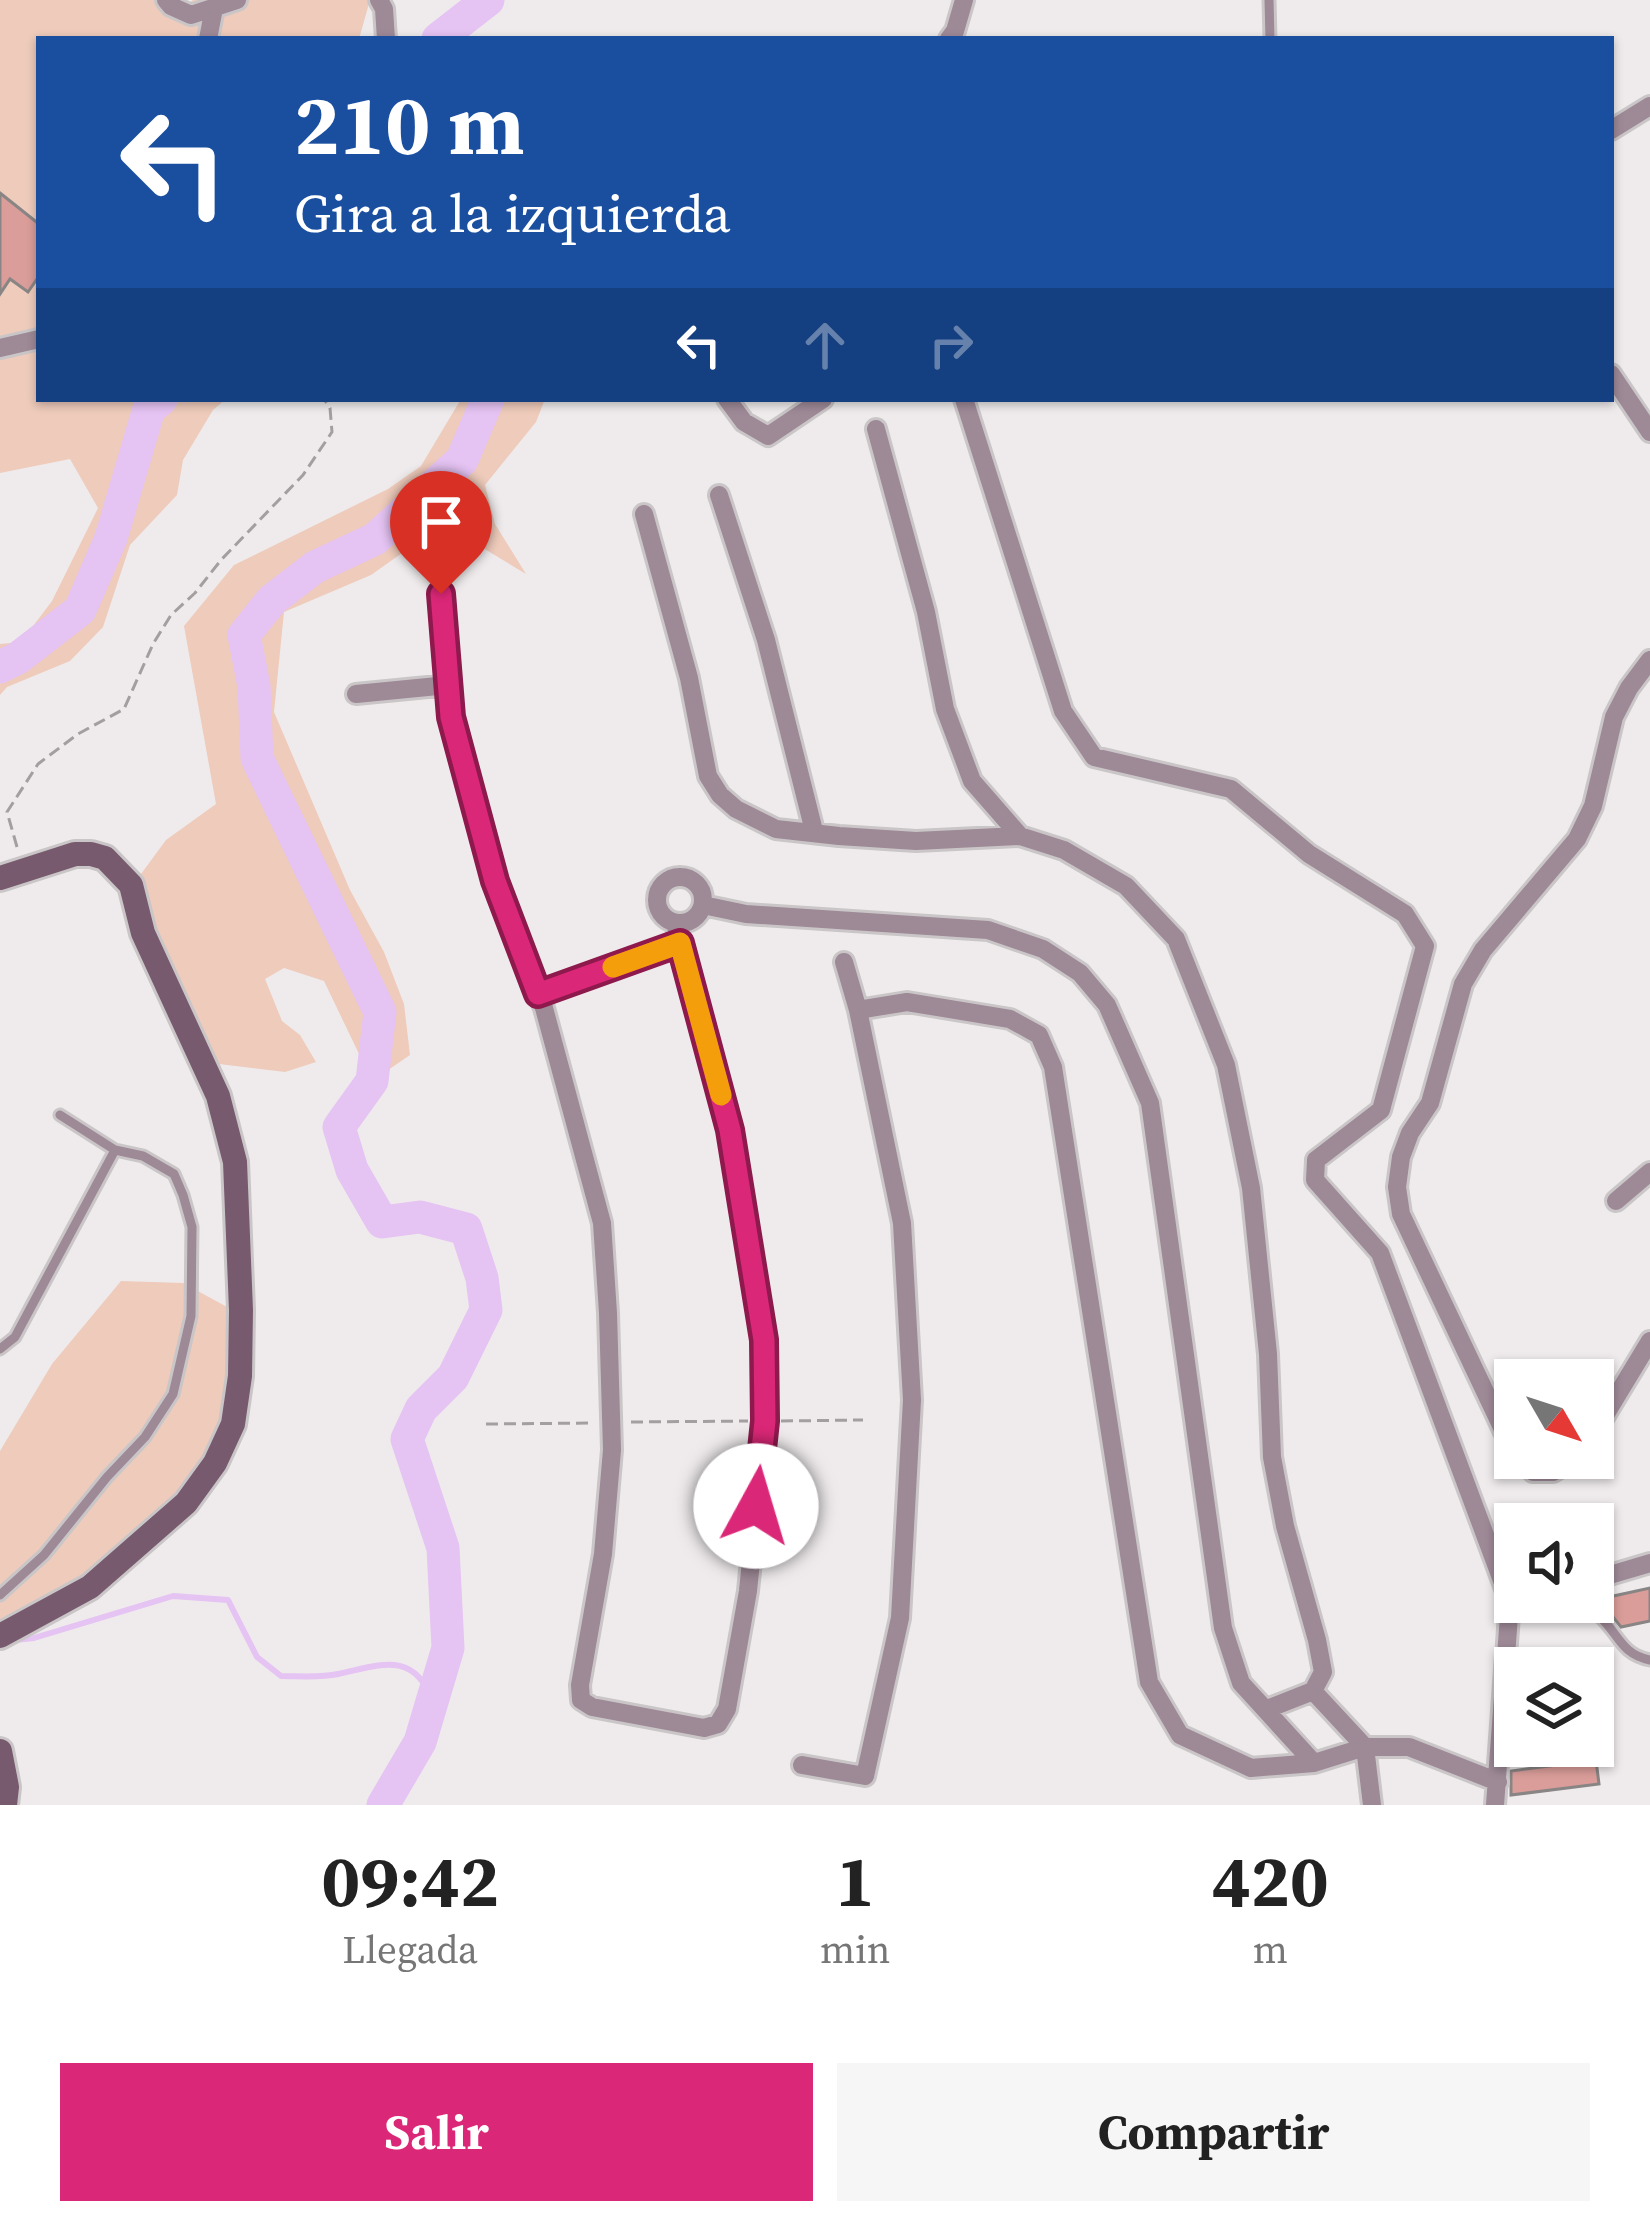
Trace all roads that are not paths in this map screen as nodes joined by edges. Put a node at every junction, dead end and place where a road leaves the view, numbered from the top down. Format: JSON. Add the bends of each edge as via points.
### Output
{"nodes":[{"id":1,"x":166,"y":0,"type":"edge"},
{"id":2,"x":237,"y":0,"type":"edge"},
{"id":3,"x":379,"y":0,"type":"edge"},
{"id":4,"x":964,"y":0,"type":"edge"},
{"id":5,"x":1269,"y":0,"type":"edge"},
{"id":6,"x":214,"y":8,"type":"junction"},
{"id":7,"x":209,"y":36,"type":"edge"},
{"id":8,"x":386,"y":36,"type":"edge"},
{"id":9,"x":951,"y":36,"type":"edge"},
{"id":10,"x":1270,"y":36,"type":"edge"},
{"id":11,"x":1650,"y":106,"type":"edge"},
{"id":12,"x":1614,"y":128,"type":"edge"},
{"id":13,"x":36,"y":340,"type":"edge"},
{"id":14,"x":0,"y":348,"type":"edge"},
{"id":15,"x":1614,"y":378,"type":"edge"},
{"id":16,"x":729,"y":402,"type":"edge"},
{"id":17,"x":818,"y":402,"type":"edge"},
{"id":18,"x":965,"y":402,"type":"edge"},
{"id":19,"x":876,"y":429,"type":"dead end"},
{"id":20,"x":1650,"y":432,"type":"edge"},
{"id":21,"x":718,"y":495,"type":"dead end"},
{"id":22,"x":644,"y":514,"type":"dead end"},
{"id":23,"x":441,"y":594,"type":"dead end"},
{"id":24,"x":1650,"y":660,"type":"edge"},
{"id":25,"x":448,"y":685,"type":"junction"},
{"id":26,"x":356,"y":694,"type":"dead end"},
{"id":27,"x":814,"y":831,"type":"junction"},
{"id":28,"x":1019,"y":836,"type":"junction"},
{"id":29,"x":12,"y":874,"type":"edge"},
{"id":30,"x":703,"y":905,"type":"junction"},
{"id":31,"x":677,"y":933,"type":"junction"},
{"id":32,"x":844,"y":962,"type":"dead end"},
{"id":33,"x":538,"y":994,"type":"junction"},
{"id":34,"x":858,"y":1010,"type":"junction"},
{"id":35,"x":60,"y":1115,"type":"dead end"},
{"id":36,"x":116,"y":1150,"type":"junction"},
{"id":37,"x":1650,"y":1172,"type":"edge"},
{"id":38,"x":1616,"y":1201,"type":"dead end"},
{"id":39,"x":1650,"y":1341,"type":"edge"},
{"id":40,"x":0,"y":1349,"type":"edge"},
{"id":41,"x":1614,"y":1400,"type":"edge"},
{"id":42,"x":1494,"y":1408,"type":"edge"},
{"id":43,"x":1494,"y":1554,"type":"edge"},
{"id":44,"x":1650,"y":1562,"type":"edge"},
{"id":45,"x":1614,"y":1573,"type":"edge"},
{"id":46,"x":0,"y":1595,"type":"edge"},
{"id":47,"x":1510,"y":1623,"type":"edge"},
{"id":48,"x":1605,"y":1623,"type":"edge"},
{"id":49,"x":0,"y":1636,"type":"edge"},
{"id":50,"x":1650,"y":1660,"type":"edge"},
{"id":51,"x":1313,"y":1691,"type":"junction"},
{"id":52,"x":1267,"y":1709,"type":"junction"},
{"id":53,"x":1365,"y":1747,"type":"junction"},
{"id":54,"x":0,"y":1751,"type":"edge"},
{"id":55,"x":1314,"y":1763,"type":"junction"},
{"id":56,"x":802,"y":1765,"type":"dead end"},
{"id":57,"x":1498,"y":1782,"type":"junction"},
{"id":58,"x":5,"y":1805,"type":"edge"},
{"id":59,"x":1372,"y":1805,"type":"edge"},
{"id":60,"x":1495,"y":1805,"type":"edge"}],
"edges":[{"from":1,"to":6,"type":"street","via":[[191,15]]},
{"from":2,"to":6,"type":"street"},
{"from":3,"to":8,"type":"street"},
{"from":4,"to":9,"type":"street"},
{"from":5,"to":10,"type":"lane"},
{"from":6,"to":7,"type":"street"},
{"from":11,"to":12,"type":"street"},
{"from":13,"to":14,"type":"street"},
{"from":15,"to":20,"type":"street"},
{"from":16,"to":17,"type":"street","via":[[767,436]]},
{"from":18,"to":43,"type":"street","via":[[1063,711],[1094,757],[1231,789],[1309,854],[1405,914],[1425,946],[1381,1110],[1316,1160],[1316,1180],[1380,1253]]},
{"from":19,"to":28,"type":"street","via":[[945,709],[972,782]]},
{"from":21,"to":27,"type":"street","via":[[766,640]]},
{"from":22,"to":27,"type":"street","via":[[708,776],[736,809],[776,829]]},
{"from":23,"to":25,"type":"street"},
{"from":24,"to":42,"type":"street","via":[[1614,718],[1577,839],[1463,983],[1430,1103],[1401,1157],[1401,1214]]},
{"from":25,"to":26,"type":"street"},
{"from":25,"to":33,"type":"street","via":[[495,881]]},
{"from":27,"to":28,"type":"street","via":[[916,841]]},
{"from":28,"to":51,"type":"street","via":[[1064,850],[1126,886],[1176,939],[1226,1065],[1251,1189],[1271,1457],[1322,1672]]},
{"from":29,"to":49,"type":"street","via":[[91,854],[131,885],[143,933],[218,1096],[236,1162],[240,1376],[233,1424],[186,1503],[90,1587]]},
{"from":30,"to":31,"type":"street"},
{"from":30,"to":31,"type":"street","via":[[696,883],[673,878],[663,885],[658,908]]},
{"from":30,"to":52,"type":"street","via":[[988,930],[1043,949],[1080,973],[1106,1005],[1150,1102],[1222,1628],[1241,1683]]},
{"from":31,"to":33,"type":"street"},
{"from":31,"to":33,"type":"street","via":[[730,1130],[764,1340],[765,1421],[748,1591],[728,1708],[704,1728],[581,1700],[612,1450],[608,1313],[602,1223]]},
{"from":32,"to":34,"type":"street"},
{"from":34,"to":55,"type":"street","via":[[907,1002],[1010,1019],[1039,1035],[1053,1067],[1149,1682],[1180,1736],[1251,1768]]},
{"from":34,"to":56,"type":"street","via":[[902,1223],[912,1400],[900,1618],[865,1776]]},
{"from":35,"to":36,"type":"lane"},
{"from":36,"to":40,"type":"lane","via":[[15,1337]]},
{"from":36,"to":46,"type":"lane","via":[[174,1174],[193,1227],[190,1316],[172,1394],[44,1555]]},
{"from":37,"to":38,"type":"street"},
{"from":39,"to":41,"type":"street"},
{"from":44,"to":45,"type":"street"},
{"from":47,"to":57,"type":"street"},
{"from":48,"to":50,"type":"lane","via":[[1629,1653]]},
{"from":51,"to":52,"type":"street"},
{"from":51,"to":53,"type":"street"},
{"from":52,"to":55,"type":"street"},
{"from":53,"to":55,"type":"street"},
{"from":53,"to":57,"type":"street","via":[[1409,1747]]},
{"from":53,"to":59,"type":"street"},
{"from":54,"to":58,"type":"street"},
{"from":57,"to":60,"type":"street"}]}
